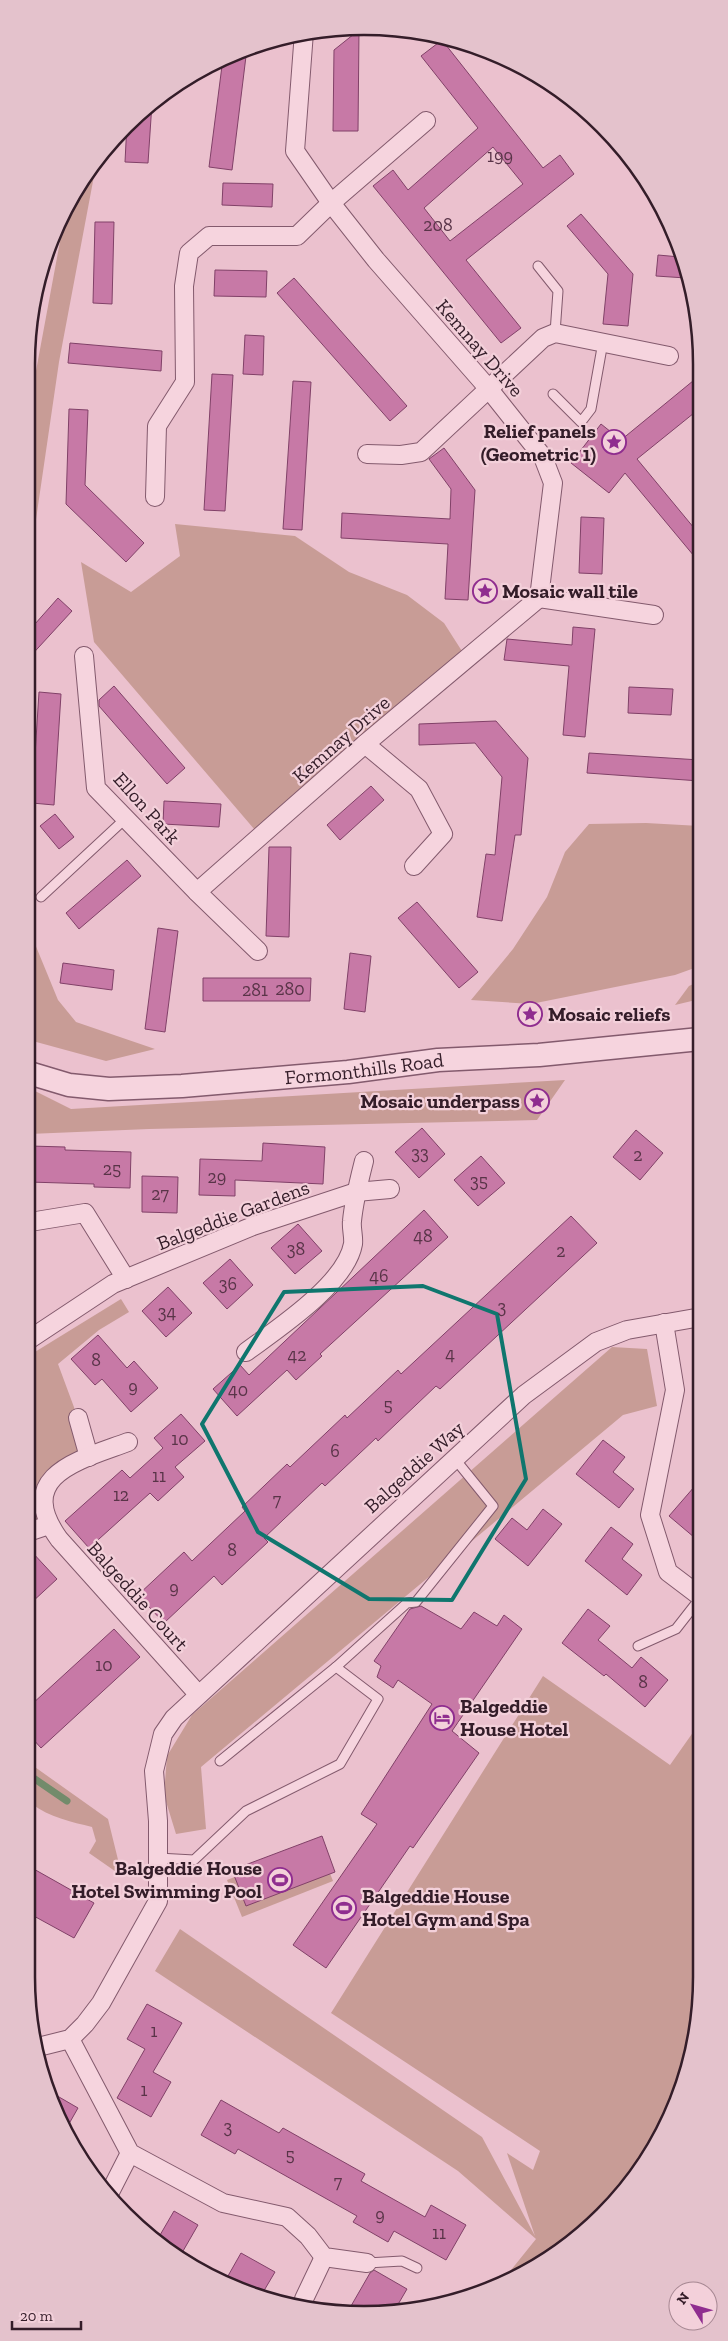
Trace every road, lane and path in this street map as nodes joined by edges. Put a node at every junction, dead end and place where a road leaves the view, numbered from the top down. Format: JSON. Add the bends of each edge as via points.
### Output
{"nodes":[{"id":1,"x":303,"y":41,"type":"edge"},
{"id":2,"x":426,"y":121,"type":"dead end"},
{"id":3,"x":331,"y":203,"type":"junction"},
{"id":4,"x":538,"y":266,"type":"dead end"},
{"id":5,"x":555,"y":333,"type":"junction"},
{"id":6,"x":603,"y":342,"type":"junction"},
{"id":7,"x":669,"y":356,"type":"dead end"},
{"id":8,"x":488,"y":388,"type":"junction"},
{"id":9,"x":553,"y":394,"type":"dead end"},
{"id":10,"x":367,"y":454,"type":"dead end"},
{"id":11,"x":155,"y":497,"type":"dead end"},
{"id":12,"x":539,"y":598,"type":"junction"},
{"id":13,"x":654,"y":615,"type":"dead end"},
{"id":14,"x":84,"y":656,"type":"dead end"},
{"id":15,"x":366,"y":744,"type":"junction"},
{"id":16,"x":125,"y":818,"type":"junction"},
{"id":17,"x":414,"y":866,"type":"dead end"},
{"id":18,"x":197,"y":892,"type":"junction"},
{"id":19,"x":41,"y":897,"type":"dead end"},
{"id":20,"x":258,"y":951,"type":"dead end"},
{"id":21,"x":693,"y":1040,"type":"edge"},
{"id":22,"x":35,"y":1075,"type":"edge"},
{"id":23,"x":364,"y":1161,"type":"dead end"},
{"id":24,"x":390,"y":1188,"type":"dead end"},
{"id":25,"x":356,"y":1192,"type":"junction"},
{"id":26,"x":35,"y":1221,"type":"edge"},
{"id":27,"x":126,"y":1279,"type":"junction"},
{"id":28,"x":693,"y":1317,"type":"edge"},
{"id":29,"x":664,"y":1322,"type":"junction"},
{"id":30,"x":35,"y":1336,"type":"edge"},
{"id":31,"x":246,"y":1352,"type":"dead end"},
{"id":32,"x":78,"y":1418,"type":"dead end"},
{"id":33,"x":128,"y":1442,"type":"dead end"},
{"id":34,"x":89,"y":1457,"type":"junction"},
{"id":35,"x":454,"y":1459,"type":"junction"},
{"id":36,"x":49,"y":1525,"type":"junction"},
{"id":37,"x":35,"y":1530,"type":"edge"},
{"id":38,"x":693,"y":1591,"type":"edge"},
{"id":39,"x":693,"y":1607,"type":"edge"},
{"id":40,"x":638,"y":1646,"type":"dead end"},
{"id":41,"x":336,"y":1667,"type":"junction"},
{"id":42,"x":192,"y":1699,"type":"junction"},
{"id":43,"x":220,"y":1761,"type":"dead end"},
{"id":44,"x":158,"y":1858,"type":"junction"},
{"id":45,"x":70,"y":2039,"type":"junction"},
{"id":46,"x":42,"y":2046,"type":"edge"},
{"id":47,"x":130,"y":2153,"type":"junction"},
{"id":48,"x":112,"y":2188,"type":"edge"},
{"id":49,"x":324,"y":2257,"type":"junction"},
{"id":50,"x":368,"y":2263,"type":"joint"},
{"id":51,"x":417,"y":2268,"type":"dead end"},
{"id":52,"x":301,"y":2300,"type":"edge"}],
"edges":[{"from":1,"to":3,"type":"street","name":"Kemnay Drive","via":[[295,151]]},
{"from":2,"to":3,"type":"street"},
{"from":3,"to":8,"type":"street","name":"Kemnay Drive","via":[[376,260]]},
{"from":3,"to":11,"type":"street","via":[[297,236],[209,236],[189,253],[184,286],[185,382],[156,426]]},
{"from":4,"to":5,"type":"lane","via":[[558,291]]},
{"from":5,"to":6,"type":"street"},
{"from":5,"to":8,"type":"street","via":[[543,338]]},
{"from":6,"to":7,"type":"street"},
{"from":6,"to":9,"type":"lane","via":[[591,409],[581,422]]},
{"from":8,"to":10,"type":"street","via":[[421,452]]},
{"from":8,"to":12,"type":"street","name":"Kemnay Drive","via":[[543,457],[553,483]]},
{"from":12,"to":13,"type":"street"},
{"from":12,"to":15,"type":"street","name":"Kemnay Drive"},
{"from":14,"to":16,"type":"street","name":"Ellon Park","via":[[96,788]]},
{"from":15,"to":17,"type":"street","via":[[419,789],[443,834]]},
{"from":15,"to":18,"type":"street","name":"Kemnay Drive"},
{"from":16,"to":18,"type":"street","name":"Ellon Park"},
{"from":16,"to":19,"type":"lane"},
{"from":18,"to":20,"type":"street","name":"Ellon Park"},
{"from":21,"to":22,"type":"street","name":"Formonthills Road","via":[[539,1055],[438,1060],[348,1072],[182,1086],[109,1089],[69,1085]]},
{"from":23,"to":25,"type":"street"},
{"from":24,"to":25,"type":"street","name":"Balgeddie Gardens"},
{"from":25,"to":27,"type":"street","name":"Balgeddie Gardens","via":[[253,1226]]},
{"from":25,"to":31,"type":"street","via":[[353,1244],[345,1264],[300,1312]]},
{"from":26,"to":27,"type":"street","via":[[85,1213]]},
{"from":27,"to":30,"type":"street","name":"Balgeddie Gardens"},
{"from":28,"to":29,"type":"street","name":"Balgeddie Way"},
{"from":29,"to":35,"type":"street","name":"Balgeddie Way","via":[[627,1330],[596,1342],[524,1395]]},
{"from":29,"to":38,"type":"street","via":[[675,1390],[650,1515],[668,1572]]},
{"from":32,"to":34,"type":"street"},
{"from":33,"to":34,"type":"street","name":"Balgeddie Court"},
{"from":34,"to":36,"type":"street","name":"Balgeddie Court","via":[[63,1468],[48,1484],[43,1511]]},
{"from":35,"to":41,"type":"lane","via":[[493,1506],[416,1602],[407,1603]]},
{"from":35,"to":42,"type":"street","name":"Balgeddie Way"},
{"from":36,"to":37,"type":"street"},
{"from":36,"to":42,"type":"street","name":"Balgeddie Court"},
{"from":39,"to":40,"type":"lane","via":[[676,1629]]},
{"from":41,"to":43,"type":"lane"},
{"from":41,"to":44,"type":"lane","via":[[378,1699],[340,1764],[246,1810],[194,1860]]},
{"from":42,"to":44,"type":"street","name":"Balgeddie Way","via":[[163,1734],[157,1751],[154,1786]]},
{"from":44,"to":45,"type":"street","name":"Balgeddie Way","via":[[158,1901],[101,2003]]},
{"from":45,"to":46,"type":"street"},
{"from":45,"to":47,"type":"street"},
{"from":47,"to":48,"type":"street"},
{"from":47,"to":49,"type":"street","via":[[223,2203],[287,2217],[308,2236]]},
{"from":49,"to":50,"type":"street"},
{"from":49,"to":52,"type":"street"},
{"from":50,"to":51,"type":"lane","via":[[402,2261]]}]}
